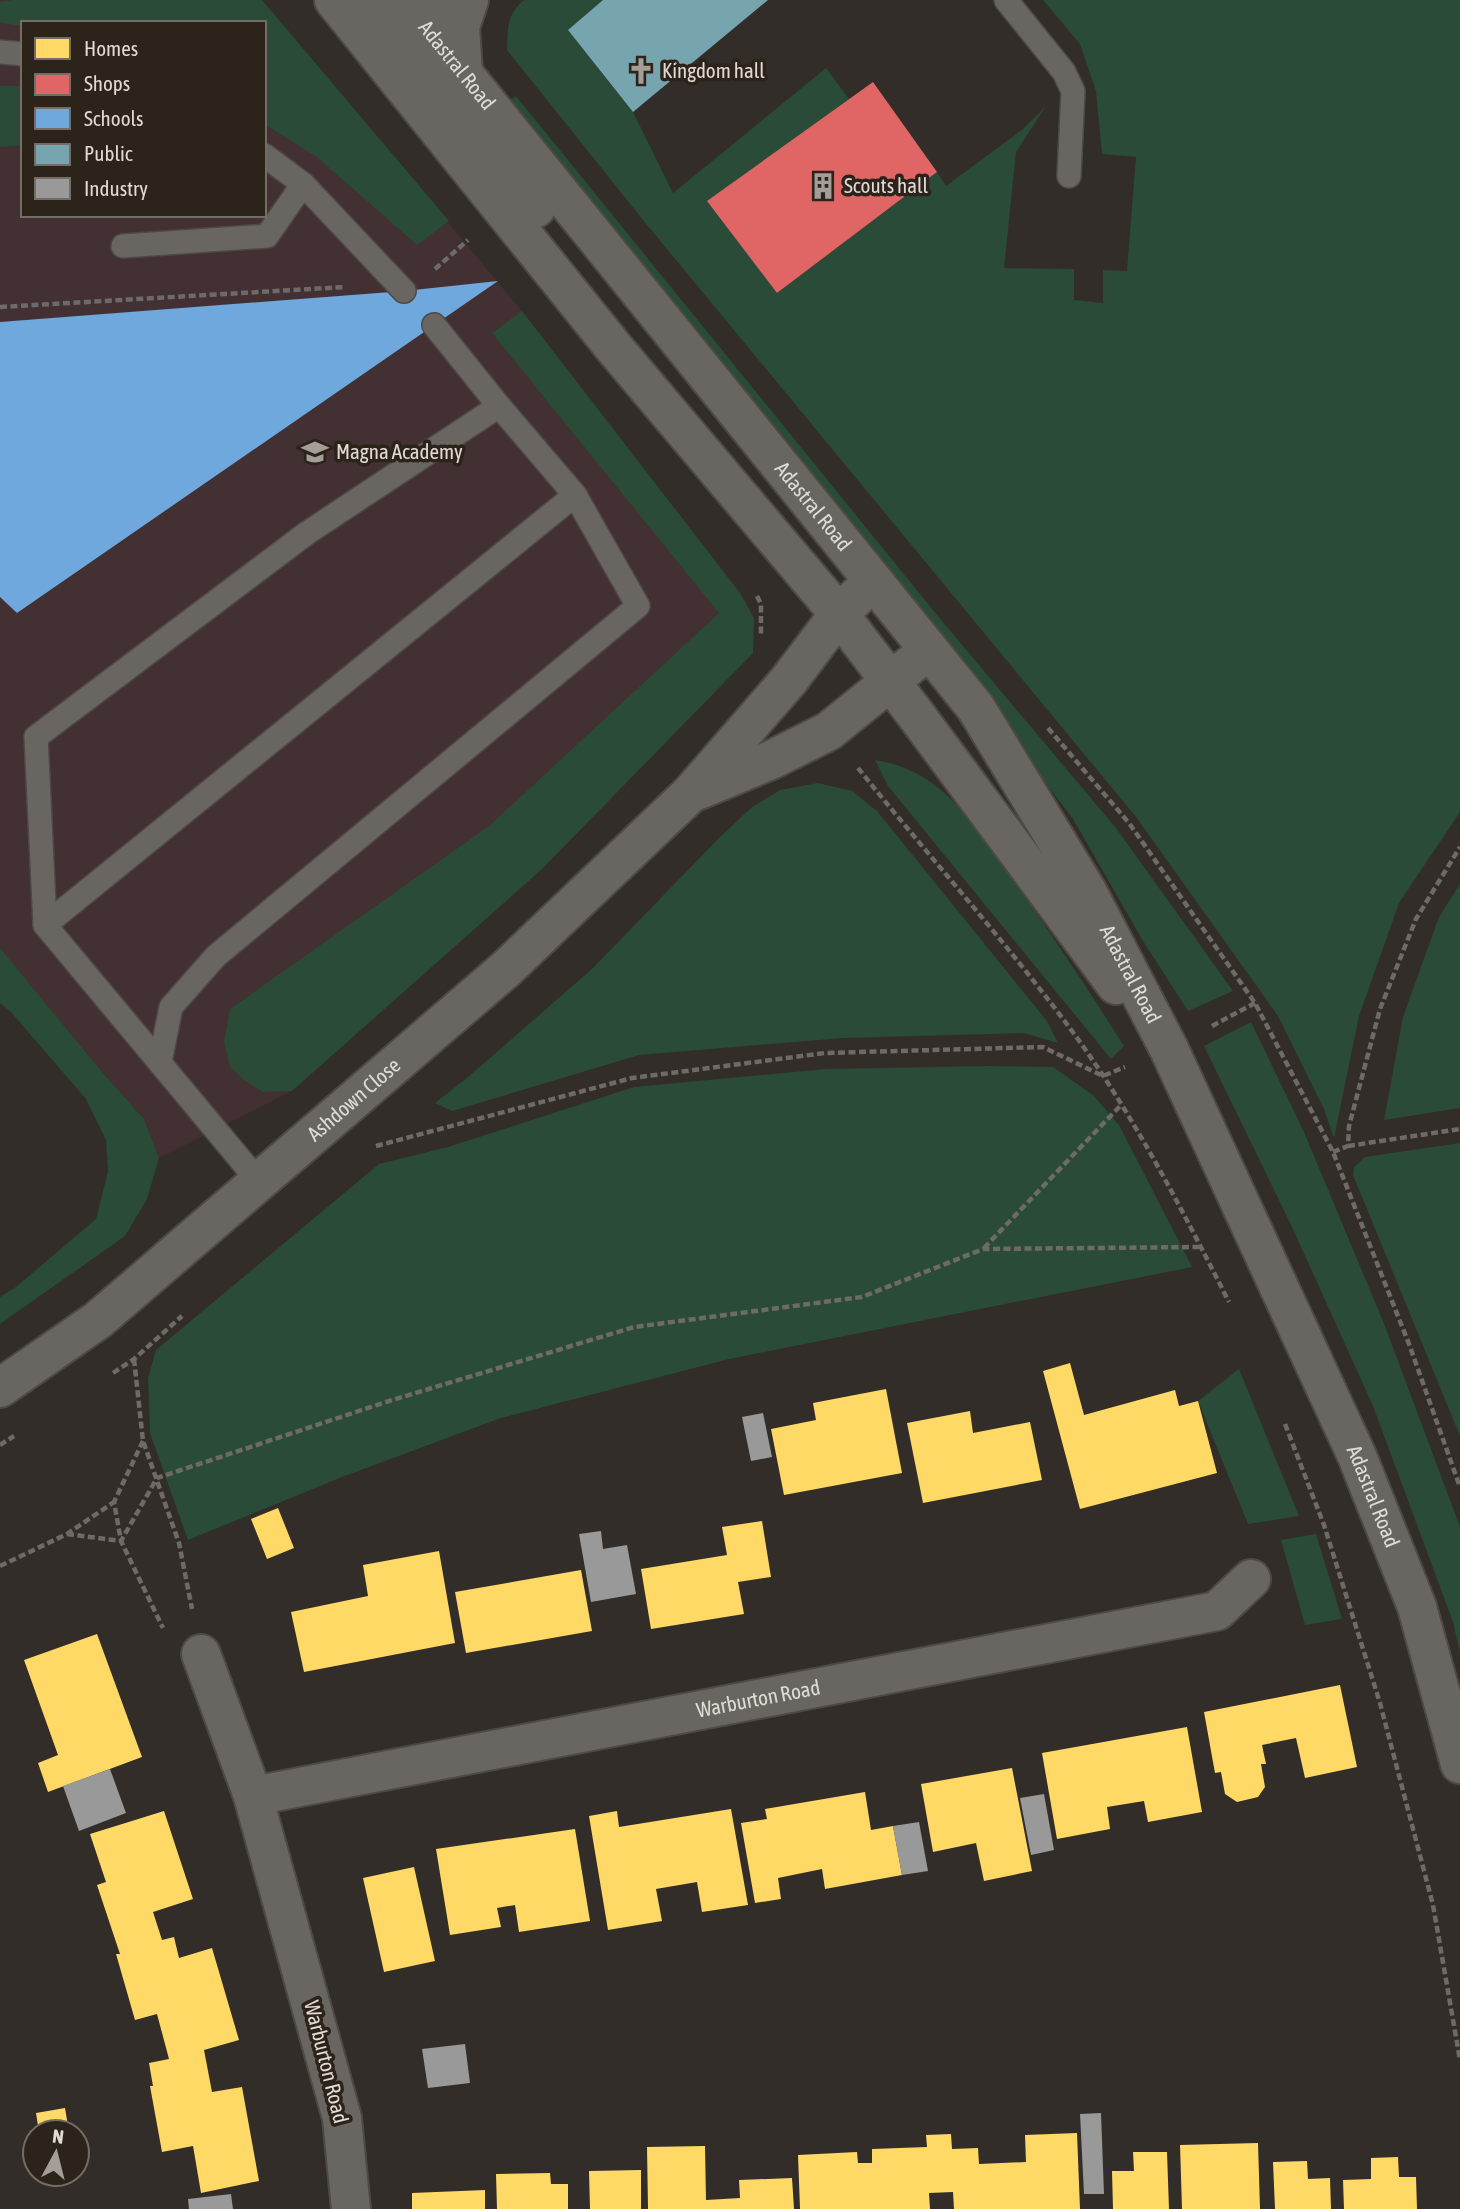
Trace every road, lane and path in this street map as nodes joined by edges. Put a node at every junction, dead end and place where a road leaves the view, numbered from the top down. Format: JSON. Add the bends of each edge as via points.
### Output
{"nodes":[{"id":1,"x":334,"y":0,"type":"edge"},
{"id":2,"x":343,"y":0,"type":"edge"},
{"id":3,"x":469,"y":0,"type":"edge"},
{"id":4,"x":1006,"y":0,"type":"edge"},
{"id":5,"x":403,"y":4,"type":"edge"},
{"id":6,"x":0,"y":52,"type":"edge"},
{"id":7,"x":21,"y":54,"type":"edge"},
{"id":8,"x":463,"y":73,"type":"junction"},
{"id":9,"x":266,"y":156,"type":"edge"},
{"id":10,"x":1069,"y":176,"type":"dead end"},
{"id":11,"x":303,"y":184,"type":"junction"},
{"id":12,"x":473,"y":235,"type":"dead end"},
{"id":13,"x":124,"y":246,"type":"dead end"},
{"id":14,"x":399,"y":286,"type":"junction"},
{"id":15,"x":0,"y":307,"type":"edge"},
{"id":16,"x":434,"y":325,"type":"dead end"},
{"id":17,"x":615,"y":349,"type":"junction"},
{"id":18,"x":499,"y":406,"type":"junction"},
{"id":19,"x":575,"y":495,"type":"junction"},
{"id":20,"x":873,"y":581,"type":"junction"},
{"id":21,"x":757,"y":594,"type":"dead end"},
{"id":22,"x":839,"y":614,"type":"junction"},
{"id":23,"x":929,"y":650,"type":"junction"},
{"id":24,"x":789,"y":680,"type":"junction"},
{"id":25,"x":891,"y":683,"type":"junction"},
{"id":26,"x":829,"y":731,"type":"junction"},
{"id":27,"x":691,"y":793,"type":"junction"},
{"id":28,"x":1460,"y":847,"type":"edge"},
{"id":29,"x":45,"y":925,"type":"junction"},
{"id":30,"x":1255,"y":1003,"type":"dead end"},
{"id":31,"x":1169,"y":1049,"type":"junction"},
{"id":32,"x":160,"y":1062,"type":"junction"},
{"id":33,"x":1103,"y":1076,"type":"junction"},
{"id":34,"x":1122,"y":1104,"type":"junction"},
{"id":35,"x":1460,"y":1129,"type":"edge"},
{"id":36,"x":1348,"y":1146,"type":"junction"},
{"id":37,"x":369,"y":1148,"type":"dead end"},
{"id":38,"x":1333,"y":1152,"type":"dead end"},
{"id":39,"x":260,"y":1183,"type":"junction"},
{"id":40,"x":1201,"y":1247,"type":"junction"},
{"id":41,"x":983,"y":1249,"type":"junction"},
{"id":42,"x":1231,"y":1307,"type":"dead end"},
{"id":43,"x":134,"y":1359,"type":"dead end"},
{"id":44,"x":0,"y":1388,"type":"edge"},
{"id":45,"x":1282,"y":1415,"type":"dead end"},
{"id":46,"x":143,"y":1441,"type":"junction"},
{"id":47,"x":157,"y":1478,"type":"junction"},
{"id":48,"x":114,"y":1502,"type":"junction"},
{"id":49,"x":67,"y":1534,"type":"junction"},
{"id":50,"x":121,"y":1541,"type":"junction"},
{"id":51,"x":0,"y":1566,"type":"edge"},
{"id":52,"x":1251,"y":1579,"type":"dead end"},
{"id":53,"x":201,"y":1654,"type":"junction"},
{"id":54,"x":1460,"y":1764,"type":"edge"},
{"id":55,"x":253,"y":1796,"type":"junction"},
{"id":56,"x":1460,"y":2060,"type":"edge"},
{"id":57,"x":351,"y":2209,"type":"edge"}],
"edges":[{"from":1,"to":17,"type":"street","name":"Adastral Road"},
{"from":2,"to":5,"type":"street","via":[[354,9]]},
{"from":3,"to":8,"type":"street","via":[[460,27]]},
{"from":4,"to":10,"type":"lane","via":[[1064,72],[1073,92]]},
{"from":5,"to":8,"type":"street","name":"Adastral Road"},
{"from":5,"to":17,"type":"street","via":[[383,20],[584,269]]},
{"from":6,"to":7,"type":"lane"},
{"from":8,"to":20,"type":"street","name":"Adastral Road"},
{"from":9,"to":11,"type":"lane"},
{"from":11,"to":13,"type":"lane","via":[[267,236]]},
{"from":11,"to":14,"type":"lane"},
{"from":12,"to":14,"type":"path","via":[[438,268]]},
{"from":14,"to":15,"type":"path"},
{"from":16,"to":18,"type":"lane"},
{"from":17,"to":22,"type":"street","name":"Adastral Road"},
{"from":18,"to":19,"type":"lane"},
{"from":18,"to":29,"type":"lane","via":[[307,533],[36,737]]},
{"from":19,"to":29,"type":"lane"},
{"from":19,"to":32,"type":"lane","via":[[638,606],[216,956],[171,1007]]},
{"from":20,"to":22,"type":"street","name":"Ashdown Close"},
{"from":20,"to":23,"type":"street","name":"Adastral Road"},
{"from":21,"to":24,"type":"path","via":[[761,647]]},
{"from":22,"to":24,"type":"street","name":"Ashdown Close"},
{"from":22,"to":25,"type":"street","name":"Adastral Road"},
{"from":23,"to":25,"type":"street"},
{"from":23,"to":31,"type":"street","name":"Adastral Road","via":[[976,708],[1087,891]]},
{"from":24,"to":27,"type":"street","name":"Ashdown Close"},
{"from":25,"to":26,"type":"street"},
{"from":25,"to":31,"type":"street","name":"Adastral Road","via":[[1102,968]]},
{"from":26,"to":27,"type":"street"},
{"from":26,"to":33,"type":"path","via":[[1066,1023]]},
{"from":27,"to":39,"type":"street","name":"Ashdown Close","via":[[506,969]]},
{"from":28,"to":36,"type":"path","via":[[1416,919],[1380,1009],[1349,1126]]},
{"from":29,"to":32,"type":"lane"},
{"from":30,"to":31,"type":"path"},
{"from":31,"to":33,"type":"path"},
{"from":31,"to":54,"type":"street","name":"Adastral Road","via":[[1357,1456],[1417,1607]]},
{"from":32,"to":39,"type":"lane"},
{"from":33,"to":34,"type":"path"},
{"from":33,"to":37,"type":"path","via":[[1043,1047],[825,1053],[632,1078]]},
{"from":34,"to":40,"type":"path"},
{"from":34,"to":41,"type":"path"},
{"from":35,"to":36,"type":"path"},
{"from":36,"to":38,"type":"path"},
{"from":39,"to":44,"type":"street","name":"Ashdown Close","via":[[98,1321]]},
{"from":40,"to":41,"type":"path"},
{"from":40,"to":42,"type":"path"},
{"from":41,"to":47,"type":"path","via":[[862,1297],[634,1327]]},
{"from":43,"to":46,"type":"path"},
{"from":45,"to":56,"type":"path","via":[[1324,1525],[1380,1703],[1433,1905]]},
{"from":46,"to":47,"type":"path"},
{"from":46,"to":48,"type":"path"},
{"from":47,"to":50,"type":"path"},
{"from":47,"to":53,"type":"path","via":[[179,1543]]},
{"from":48,"to":49,"type":"path"},
{"from":48,"to":50,"type":"path"},
{"from":49,"to":50,"type":"path"},
{"from":49,"to":51,"type":"path"},
{"from":50,"to":53,"type":"path","via":[[171,1645]]},
{"from":52,"to":55,"type":"street","name":"Warburton Road","via":[[1217,1611]]},
{"from":53,"to":55,"type":"street","name":"Warburton Road"},
{"from":55,"to":57,"type":"street","name":"Warburton Road","via":[[342,2118]]}]}
